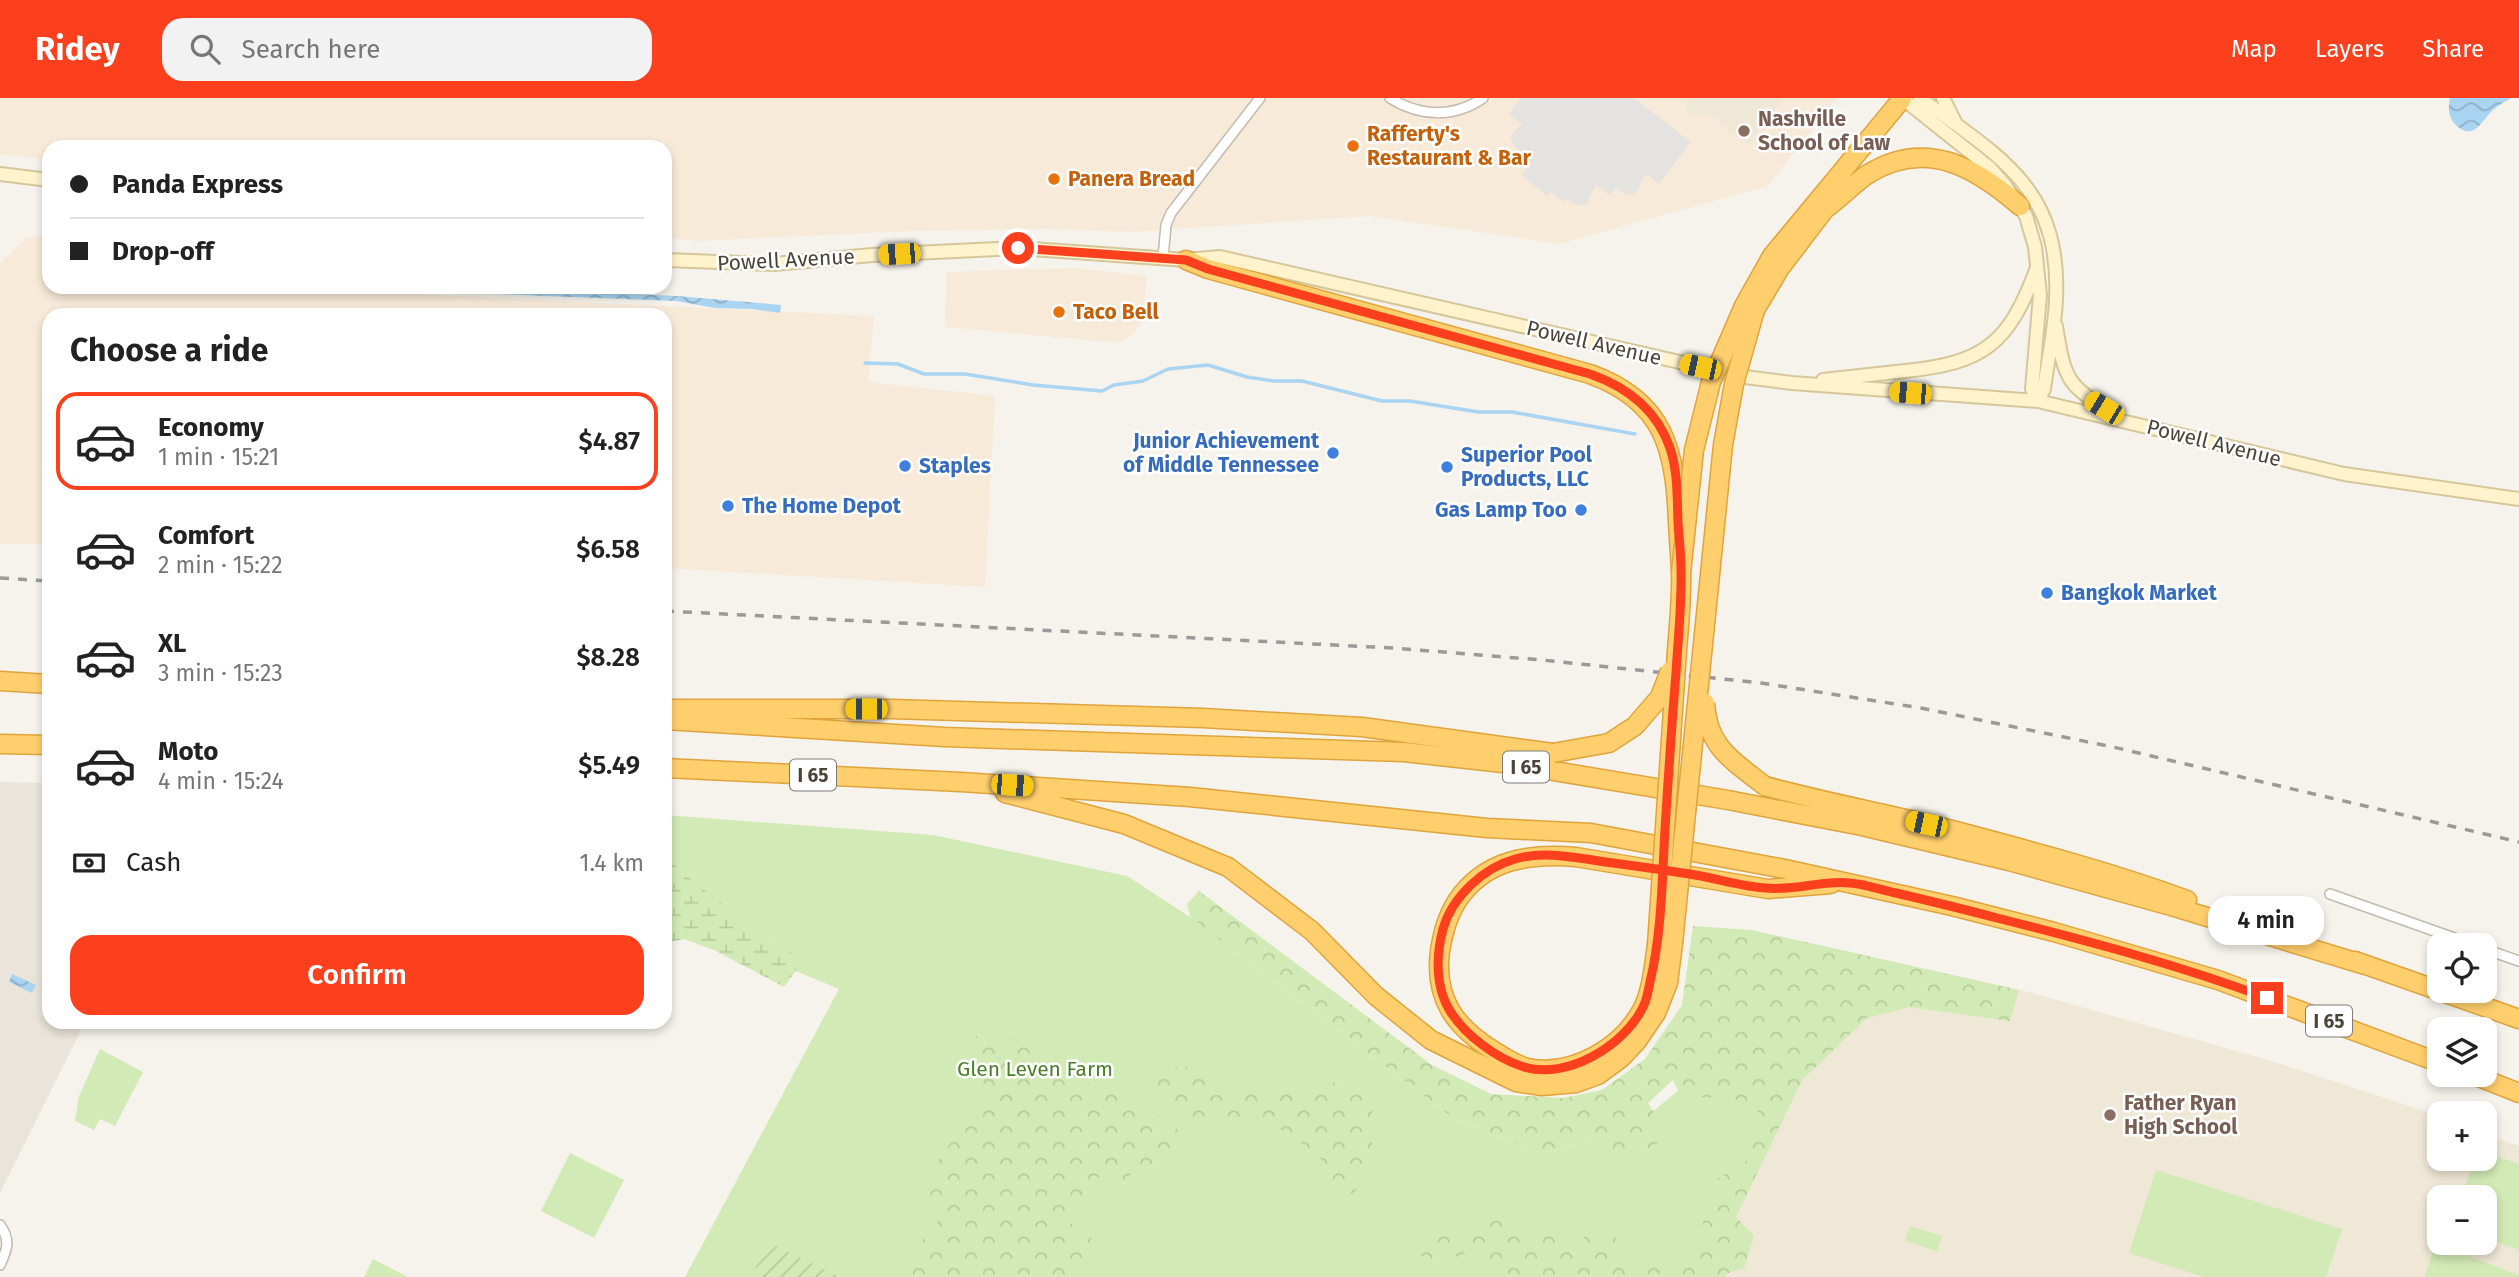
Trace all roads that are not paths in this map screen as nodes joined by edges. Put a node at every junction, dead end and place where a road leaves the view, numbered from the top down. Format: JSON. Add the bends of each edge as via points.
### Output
{"nodes":[{"id":1,"x":1260,"y":98,"type":"edge"},
{"id":2,"x":1390,"y":98,"type":"edge"},
{"id":3,"x":1483,"y":98,"type":"edge"},
{"id":4,"x":1902,"y":98,"type":"edge"},
{"id":5,"x":1920,"y":98,"type":"edge"},
{"id":6,"x":1943,"y":98,"type":"edge"},
{"id":7,"x":1957,"y":125,"type":"junction"},
{"id":8,"x":0,"y":174,"type":"edge"},
{"id":9,"x":42,"y":179,"type":"edge"},
{"id":10,"x":2020,"y":206,"type":"junction"},
{"id":11,"x":1825,"y":209,"type":"junction"},
{"id":12,"x":1163,"y":258,"type":"junction"},
{"id":13,"x":672,"y":260,"type":"edge"},
{"id":14,"x":1186,"y":260,"type":"junction"},
{"id":15,"x":2036,"y":269,"type":"junction"},
{"id":16,"x":1750,"y":308,"type":"junction"},
{"id":17,"x":2055,"y":318,"type":"junction"},
{"id":18,"x":1791,"y":383,"type":"junction"},
{"id":19,"x":2039,"y":401,"type":"junction"},
{"id":20,"x":2128,"y":422,"type":"junction"},
{"id":21,"x":2519,"y":499,"type":"edge"},
{"id":22,"x":1681,"y":573,"type":"junction"},
{"id":23,"x":1677,"y":651,"type":"junction"},
{"id":24,"x":1703,"y":654,"type":"junction"},
{"id":25,"x":0,"y":681,"type":"edge"},
{"id":26,"x":42,"y":684,"type":"edge"},
{"id":27,"x":672,"y":709,"type":"edge"},
{"id":28,"x":672,"y":720,"type":"edge"},
{"id":29,"x":0,"y":744,"type":"edge"},
{"id":30,"x":42,"y":745,"type":"edge"},
{"id":31,"x":672,"y":768,"type":"edge"},
{"id":32,"x":961,"y":782,"type":"junction"},
{"id":33,"x":1849,"y":882,"type":"junction"},
{"id":34,"x":2330,"y":894,"type":"dead end"},
{"id":35,"x":2440,"y":933,"type":"edge"},
{"id":36,"x":1665,"y":944,"type":"junction"},
{"id":37,"x":2497,"y":953,"type":"edge"},
{"id":38,"x":2519,"y":961,"type":"edge"},
{"id":39,"x":2365,"y":965,"type":"junction"},
{"id":40,"x":2519,"y":1019,"type":"edge"},
{"id":41,"x":2427,"y":1058,"type":"edge"},
{"id":42,"x":2497,"y":1084,"type":"edge"},
{"id":43,"x":2519,"y":1093,"type":"edge"},
{"id":44,"x":0,"y":1226,"type":"edge"},
{"id":45,"x":0,"y":1265,"type":"edge"}],
"edges":[{"from":1,"to":12,"type":"street","via":[[1171,213]]},
{"from":2,"to":3,"type":"street","via":[[1413,109],[1439,113]]},
{"from":4,"to":10,"type":"main road","via":[[1990,168]]},
{"from":4,"to":11,"type":"highway"},
{"from":4,"to":16,"type":"highway","via":[[1772,256]]},
{"from":5,"to":7,"type":"main road"},
{"from":6,"to":7,"type":"main road"},
{"from":7,"to":17,"type":"main road","via":[[2018,174],[2037,201],[2052,247]]},
{"from":8,"to":9,"type":"main road"},
{"from":10,"to":11,"type":"highway","via":[[1969,168],[1919,158],[1870,173]]},
{"from":10,"to":15,"type":"main road","via":[[2033,236]]},
{"from":11,"to":16,"type":"highway"},
{"from":12,"to":13,"type":"main road","name":"Powell Avenue","via":[[1018,248],[774,264]]},
{"from":12,"to":14,"type":"main road","name":"Powell Avenue"},
{"from":14,"to":18,"type":"main road","name":"Powell Avenue","via":[[1220,257],[1654,357]]},
{"from":14,"to":22,"type":"highway","bridge":true,"via":[[1590,374],[1618,386],[1635,397],[1661,428],[1672,457]]},
{"from":15,"to":18,"type":"main road","via":[[2008,326],[1968,359],[1938,368]]},
{"from":15,"to":19,"type":"main road","via":[[2040,295],[2032,389]]},
{"from":16,"to":22,"type":"highway","bridge":true,"via":[[1711,382],[1698,436]]},
{"from":16,"to":24,"type":"highway","bridge":true,"via":[[1723,445]]},
{"from":17,"to":19,"type":"main road","via":[[2045,389]]},
{"from":17,"to":20,"type":"main road","via":[[2063,369],[2080,394]]},
{"from":18,"to":19,"type":"main road","name":"Powell Avenue"},
{"from":19,"to":20,"type":"main road","name":"Powell Avenue"},
{"from":20,"to":21,"type":"main road","name":"Powell Avenue","via":[[2344,474]]},
{"from":22,"to":23,"type":"highway"},
{"from":23,"to":27,"type":"highway","bridge":true,"via":[[1660,697],[1635,726],[1609,743],[1553,753],[1362,727],[1203,718],[891,709]]},
{"from":23,"to":36,"type":"highway","bridge":true},
{"from":24,"to":36,"type":"highway","bridge":true},
{"from":24,"to":39,"type":"highway","bridge":true,"via":[[1706,724],[1725,755],[1765,786],[1951,830],[2143,884]]},
{"from":25,"to":26,"type":"highway"},
{"from":28,"to":39,"type":"highway","number":"I 65","via":[[945,737],[1404,752],[1512,764],[1863,826],[2084,882]]},
{"from":29,"to":30,"type":"highway"},
{"from":31,"to":32,"type":"highway","number":"I 65"},
{"from":32,"to":33,"type":"highway","number":"I 65","via":[[1191,797],[1487,828],[1591,833]]},
{"from":32,"to":36,"type":"highway","via":[[1124,824],[1228,867],[1312,931],[1376,996],[1431,1040],[1516,1082],[1542,1086],[1576,1083],[1621,1058],[1656,1013],[1668,983]]},
{"from":33,"to":36,"type":"highway","via":[[1768,889],[1576,857],[1514,859],[1478,878],[1451,912],[1443,930],[1438,968],[1441,989],[1449,1010],[1483,1044],[1526,1068],[1552,1069],[1591,1059],[1628,1031],[1644,1006]]},
{"from":33,"to":41,"type":"highway","number":"I 65","via":[[2054,932],[2218,980]]},
{"from":34,"to":35,"type":"street"},
{"from":37,"to":38,"type":"street"},
{"from":39,"to":40,"type":"highway","number":"I 65"},
{"from":42,"to":43,"type":"highway"},
{"from":44,"to":45,"type":"street","via":[[8,1248]]}]}
